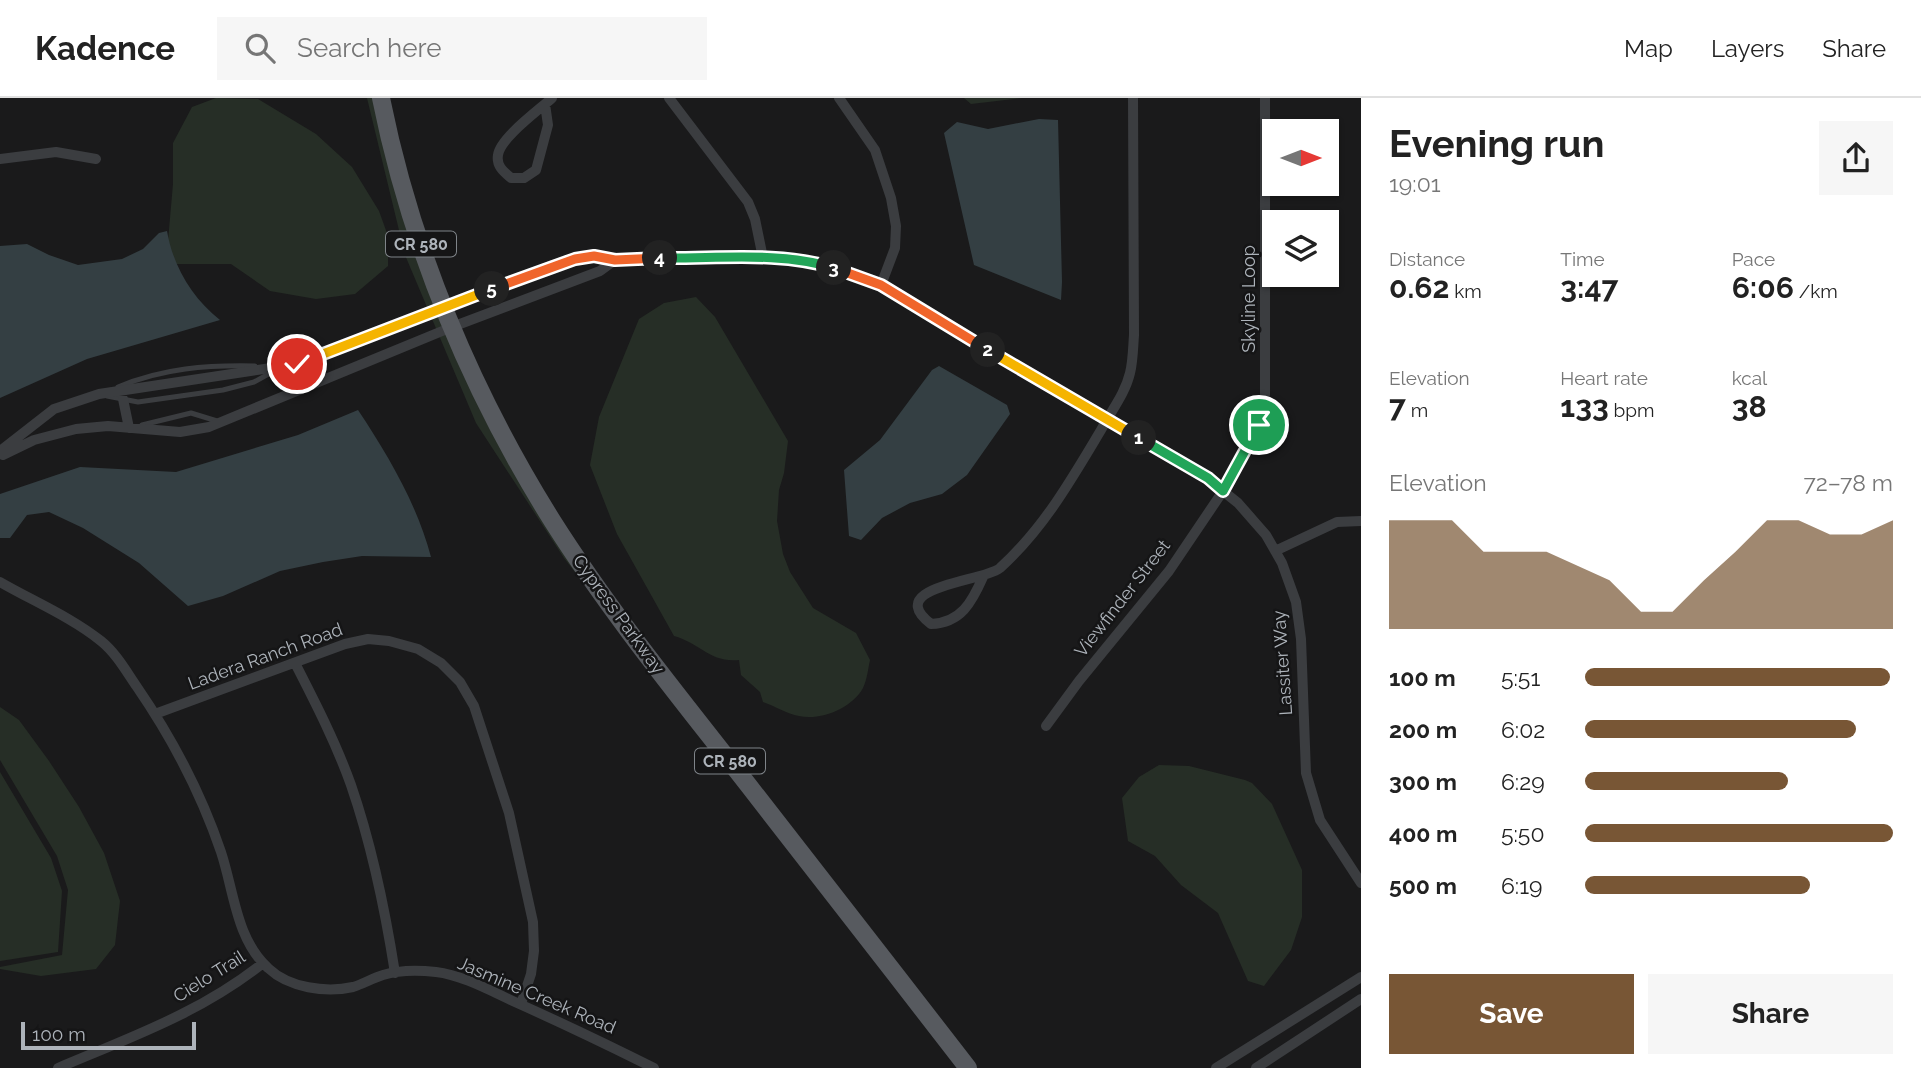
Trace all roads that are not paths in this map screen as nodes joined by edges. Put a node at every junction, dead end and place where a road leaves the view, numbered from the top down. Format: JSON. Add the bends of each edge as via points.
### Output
{"nodes":[{"id":1,"x":381,"y":98,"type":"edge"},
{"id":2,"x":669,"y":98,"type":"edge"},
{"id":3,"x":839,"y":98,"type":"edge"},
{"id":4,"x":1133,"y":98,"type":"edge"},
{"id":5,"x":1265,"y":98,"type":"edge"},
{"id":6,"x":548,"y":101,"type":"edge"},
{"id":7,"x":0,"y":159,"type":"edge"},
{"id":8,"x":96,"y":159,"type":"dead end"},
{"id":9,"x":763,"y":258,"type":"junction"},
{"id":10,"x":615,"y":260,"type":"junction"},
{"id":11,"x":881,"y":285,"type":"junction"},
{"id":12,"x":444,"y":308,"type":"junction"},
{"id":13,"x":452,"y":327,"type":"junction"},
{"id":14,"x":315,"y":358,"type":"junction"},
{"id":15,"x":283,"y":366,"type":"junction"},
{"id":16,"x":324,"y":379,"type":"junction"},
{"id":17,"x":99,"y":394,"type":"junction"},
{"id":18,"x":123,"y":399,"type":"junction"},
{"id":19,"x":1107,"y":419,"type":"junction"},
{"id":20,"x":220,"y":423,"type":"junction"},
{"id":21,"x":129,"y":428,"type":"junction"},
{"id":22,"x":0,"y":454,"type":"edge"},
{"id":23,"x":1223,"y":491,"type":"junction"},
{"id":24,"x":1361,"y":521,"type":"edge"},
{"id":25,"x":1275,"y":551,"type":"junction"},
{"id":26,"x":984,"y":577,"type":"junction"},
{"id":27,"x":0,"y":582,"type":"edge"},
{"id":28,"x":295,"y":663,"type":"junction"},
{"id":29,"x":156,"y":714,"type":"junction"},
{"id":30,"x":1046,"y":726,"type":"dead end"},
{"id":31,"x":1361,"y":883,"type":"edge"},
{"id":32,"x":263,"y":963,"type":"junction"},
{"id":33,"x":395,"y":973,"type":"junction"},
{"id":34,"x":1361,"y":976,"type":"edge"},
{"id":35,"x":1361,"y":999,"type":"edge"},
{"id":36,"x":521,"y":1004,"type":"junction"},
{"id":37,"x":1261,"y":1041,"type":"junction"},
{"id":38,"x":1272,"y":1059,"type":"junction"},
{"id":39,"x":58,"y":1068,"type":"edge"},
{"id":40,"x":654,"y":1068,"type":"edge"},
{"id":41,"x":968,"y":1068,"type":"edge"},
{"id":42,"x":1216,"y":1068,"type":"edge"},
{"id":43,"x":1256,"y":1068,"type":"edge"}],
"edges":[{"from":1,"to":12,"type":"main road","name":"Cypress Parkway","number":"CR 580","via":[[403,189]]},
{"from":2,"to":9,"type":"street","via":[[748,202]]},
{"from":3,"to":11,"type":"street","via":[[875,150],[891,198],[895,248]]},
{"from":4,"to":19,"type":"street","via":[[1134,335],[1130,372]]},
{"from":5,"to":23,"type":"street","name":"Skyline Loop","via":[[1265,395],[1259,425]]},
{"from":6,"to":6,"type":"street","via":[[500,148],[500,168],[511,178],[524,178],[536,170],[548,125]]},
{"from":7,"to":8,"type":"street","via":[[56,152]]},
{"from":9,"to":10,"type":"street","name":"Lassiter Way"},
{"from":9,"to":11,"type":"street","name":"Lassiter Way","via":[[815,262]]},
{"from":10,"to":12,"type":"street","name":"Lassiter Way","via":[[594,256],[553,265]]},
{"from":10,"to":13,"type":"street","name":"Lassiter Way","via":[[600,271]]},
{"from":11,"to":19,"type":"street","name":"Lassiter Way"},
{"from":12,"to":13,"type":"main road","name":"Cypress Parkway","number":"CR 580"},
{"from":12,"to":14,"type":"street","name":"Lassiter Way"},
{"from":13,"to":16,"type":"street","name":"Lassiter Way"},
{"from":13,"to":41,"type":"main road","name":"Cypress Parkway","number":"CR 580","via":[[511,451],[593,582]]},
{"from":14,"to":15,"type":"street","name":"Lassiter Way"},
{"from":14,"to":16,"type":"street"},
{"from":15,"to":17,"type":"street","name":"Lassiter Way"},
{"from":15,"to":18,"type":"lane","via":[[254,382],[223,390],[138,402]]},
{"from":16,"to":20,"type":"street","name":"Lassiter Way"},
{"from":17,"to":18,"type":"lane"},
{"from":17,"to":22,"type":"street","name":"Lassiter Way","via":[[54,409]]},
{"from":18,"to":21,"type":"street"},
{"from":19,"to":23,"type":"street","name":"Lassiter Way"},
{"from":19,"to":26,"type":"street","via":[[1042,524],[998,570]]},
{"from":20,"to":21,"type":"street","name":"Lassiter Way","via":[[180,432]]},
{"from":20,"to":21,"type":"lane","via":[[191,413]]},
{"from":21,"to":22,"type":"street","name":"Lassiter Way","via":[[76,429]]},
{"from":23,"to":25,"type":"street","name":"Lassiter Way","via":[[1252,519]]},
{"from":23,"to":30,"type":"street","name":"Viewfinder Street","via":[[1169,571]]},
{"from":24,"to":25,"type":"street","via":[[1338,522]]},
{"from":25,"to":31,"type":"street","name":"Lassiter Way","via":[[1298,614],[1307,774],[1320,820]]},
{"from":26,"to":26,"type":"street","via":[[929,590],[920,598],[923,618],[931,624],[944,624],[958,617],[974,599]]},
{"from":27,"to":29,"type":"street","name":"Jasmine Creek Road","via":[[102,642]]},
{"from":28,"to":29,"type":"street","name":"Ladera Ranch Road"},
{"from":28,"to":33,"type":"street","via":[[350,784],[373,858]]},
{"from":28,"to":36,"type":"street","name":"Ladera Ranch Road","via":[[345,644],[378,640],[418,649],[460,682],[474,706],[509,813],[533,922],[531,974]]},
{"from":29,"to":32,"type":"street","name":"Jasmine Creek Road","via":[[207,813],[245,936]]},
{"from":32,"to":33,"type":"street","name":"Jasmine Creek Road","via":[[304,986],[330,991]]},
{"from":32,"to":39,"type":"street","name":"Cielo Trail","via":[[233,987],[183,1015]]},
{"from":33,"to":36,"type":"street","name":"Jasmine Creek Road","via":[[438,972]]},
{"from":34,"to":37,"type":"street"},
{"from":35,"to":38,"type":"street"},
{"from":36,"to":40,"type":"street","name":"Jasmine Creek Road"},
{"from":37,"to":38,"type":"street"},
{"from":37,"to":42,"type":"street"},
{"from":38,"to":43,"type":"street"}]}
